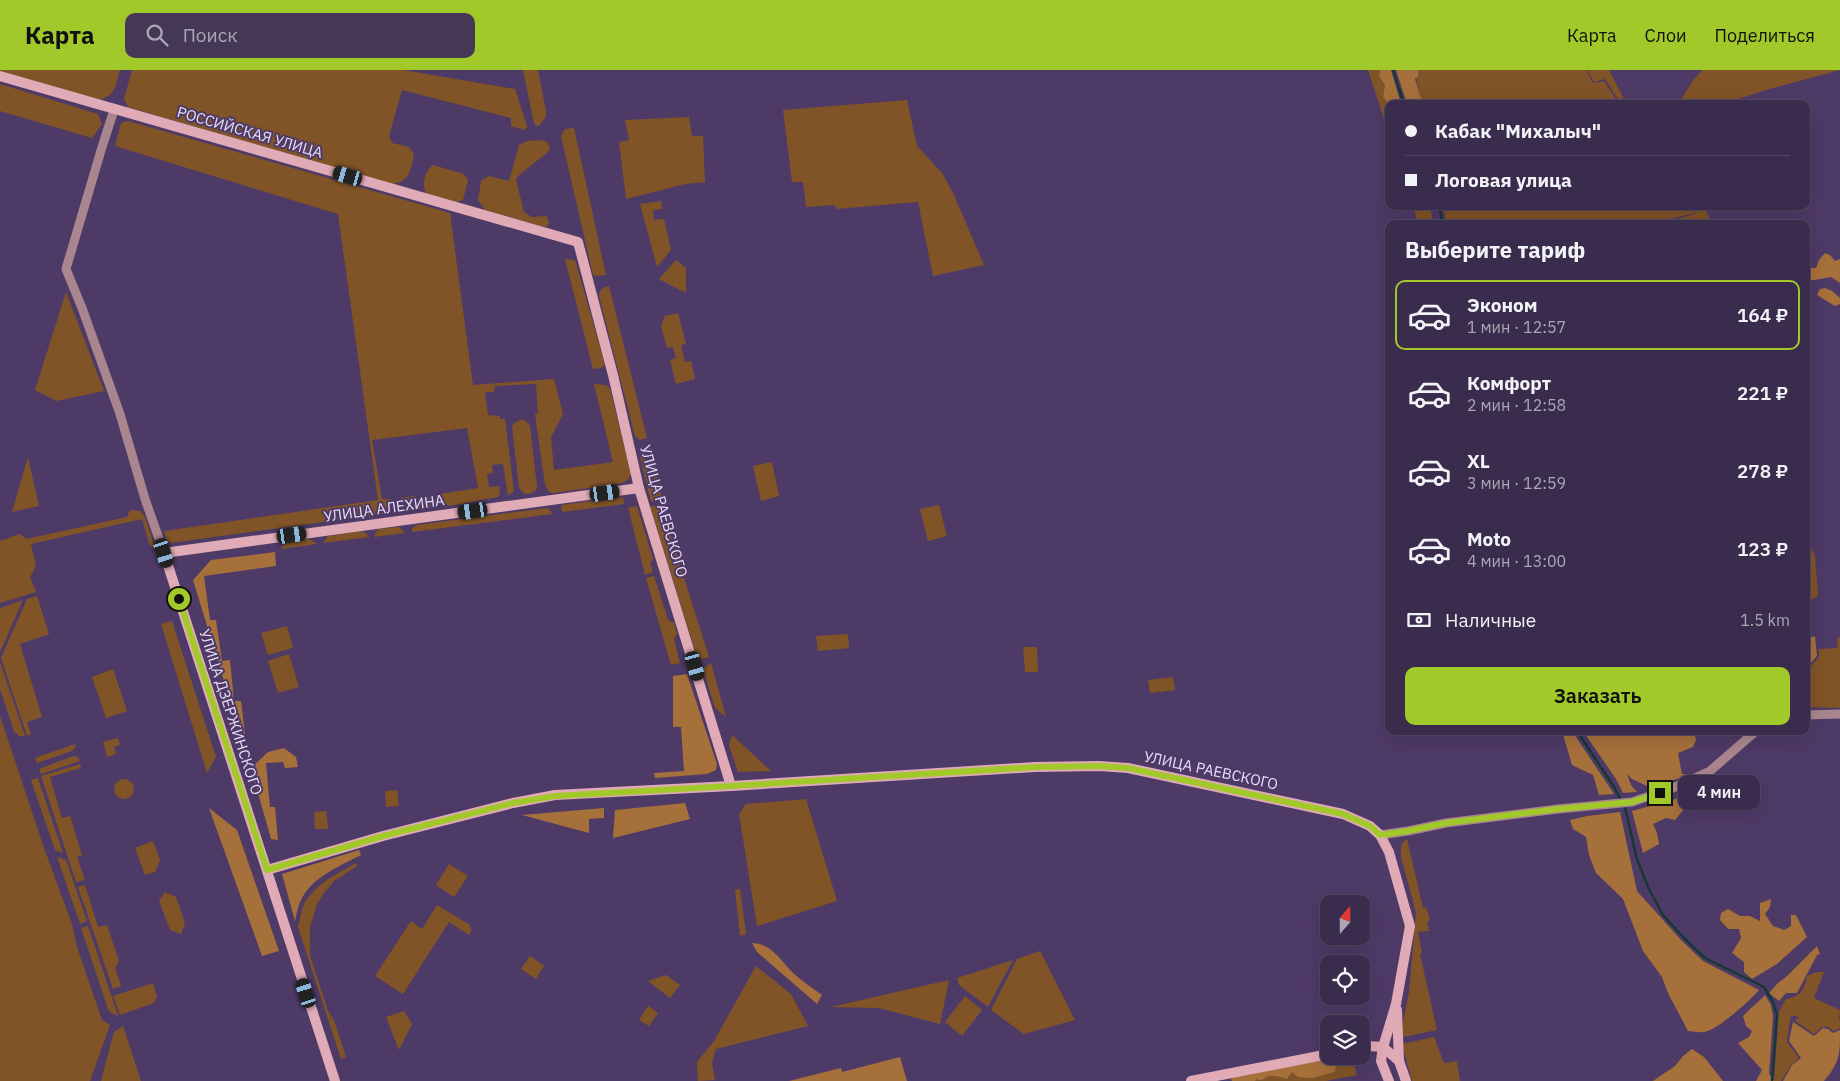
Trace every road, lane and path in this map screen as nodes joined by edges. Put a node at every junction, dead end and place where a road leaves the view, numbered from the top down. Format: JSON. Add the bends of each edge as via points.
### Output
{"nodes":[{"id":1,"x":0,"y":76,"type":"edge"},
{"id":2,"x":114,"y":110,"type":"junction"},
{"id":3,"x":578,"y":242,"type":"joint"},
{"id":4,"x":639,"y":488,"type":"junction"},
{"id":5,"x":164,"y":553,"type":"junction"},
{"id":6,"x":1840,"y":714,"type":"edge"},
{"id":7,"x":1810,"y":715,"type":"edge"},
{"id":8,"x":1751,"y":735,"type":"edge"},
{"id":9,"x":731,"y":786,"type":"junction"},
{"id":10,"x":1380,"y":835,"type":"junction"},
{"id":11,"x":267,"y":870,"type":"junction"},
{"id":12,"x":1396,"y":1004,"type":"junction"},
{"id":13,"x":1370,"y":1046,"type":"edge"},
{"id":14,"x":1383,"y":1047,"type":"junction"},
{"id":15,"x":1320,"y":1056,"type":"edge"},
{"id":16,"x":1399,"y":1060,"type":"junction"},
{"id":17,"x":335,"y":1081,"type":"edge"},
{"id":18,"x":1191,"y":1081,"type":"edge"},
{"id":19,"x":1389,"y":1081,"type":"edge"},
{"id":20,"x":1406,"y":1081,"type":"edge"}],
"edges":[{"from":1,"to":2,"type":"main road","name":"РОССИЙСКАЯ УЛИЦА"},
{"from":2,"to":3,"type":"main road","name":"РОССИЙСКАЯ УЛИЦА"},
{"from":2,"to":5,"type":"street","name":"УЛИЦА ДЗЕРЖИНСКОГО","via":[[66,269],[120,414]]},
{"from":3,"to":4,"type":"main road","name":"УЛИЦА РАЕВСКОГО"},
{"from":4,"to":5,"type":"main road","name":"УЛИЦА АЛЕХИНА"},
{"from":4,"to":9,"type":"main road","name":"УЛИЦА РАЕВСКОГО"},
{"from":5,"to":11,"type":"main road","name":"УЛИЦА ДЗЕРЖИНСКОГО"},
{"from":6,"to":7,"type":"street"},
{"from":8,"to":10,"type":"street","via":[[1710,771],[1632,802],[1446,823]]},
{"from":9,"to":10,"type":"main road","name":"УЛИЦА РАЕВСКОГО","via":[[1036,767],[1128,768],[1343,814],[1370,826]]},
{"from":9,"to":11,"type":"main road","name":"УЛИЦА РАЕВСКОГО","via":[[555,796],[513,803]]},
{"from":10,"to":12,"type":"main road","via":[[1389,852],[1410,926]]},
{"from":11,"to":17,"type":"main road","name":"УЛИЦА ДЗЕРЖИНСКОГО"},
{"from":12,"to":14,"type":"main road"},
{"from":12,"to":16,"type":"main road"},
{"from":13,"to":14,"type":"main road"},
{"from":14,"to":16,"type":"main road"},
{"from":14,"to":19,"type":"main road","via":[[1381,1061]]},
{"from":15,"to":18,"type":"main road"},
{"from":16,"to":20,"type":"main road"}]}
